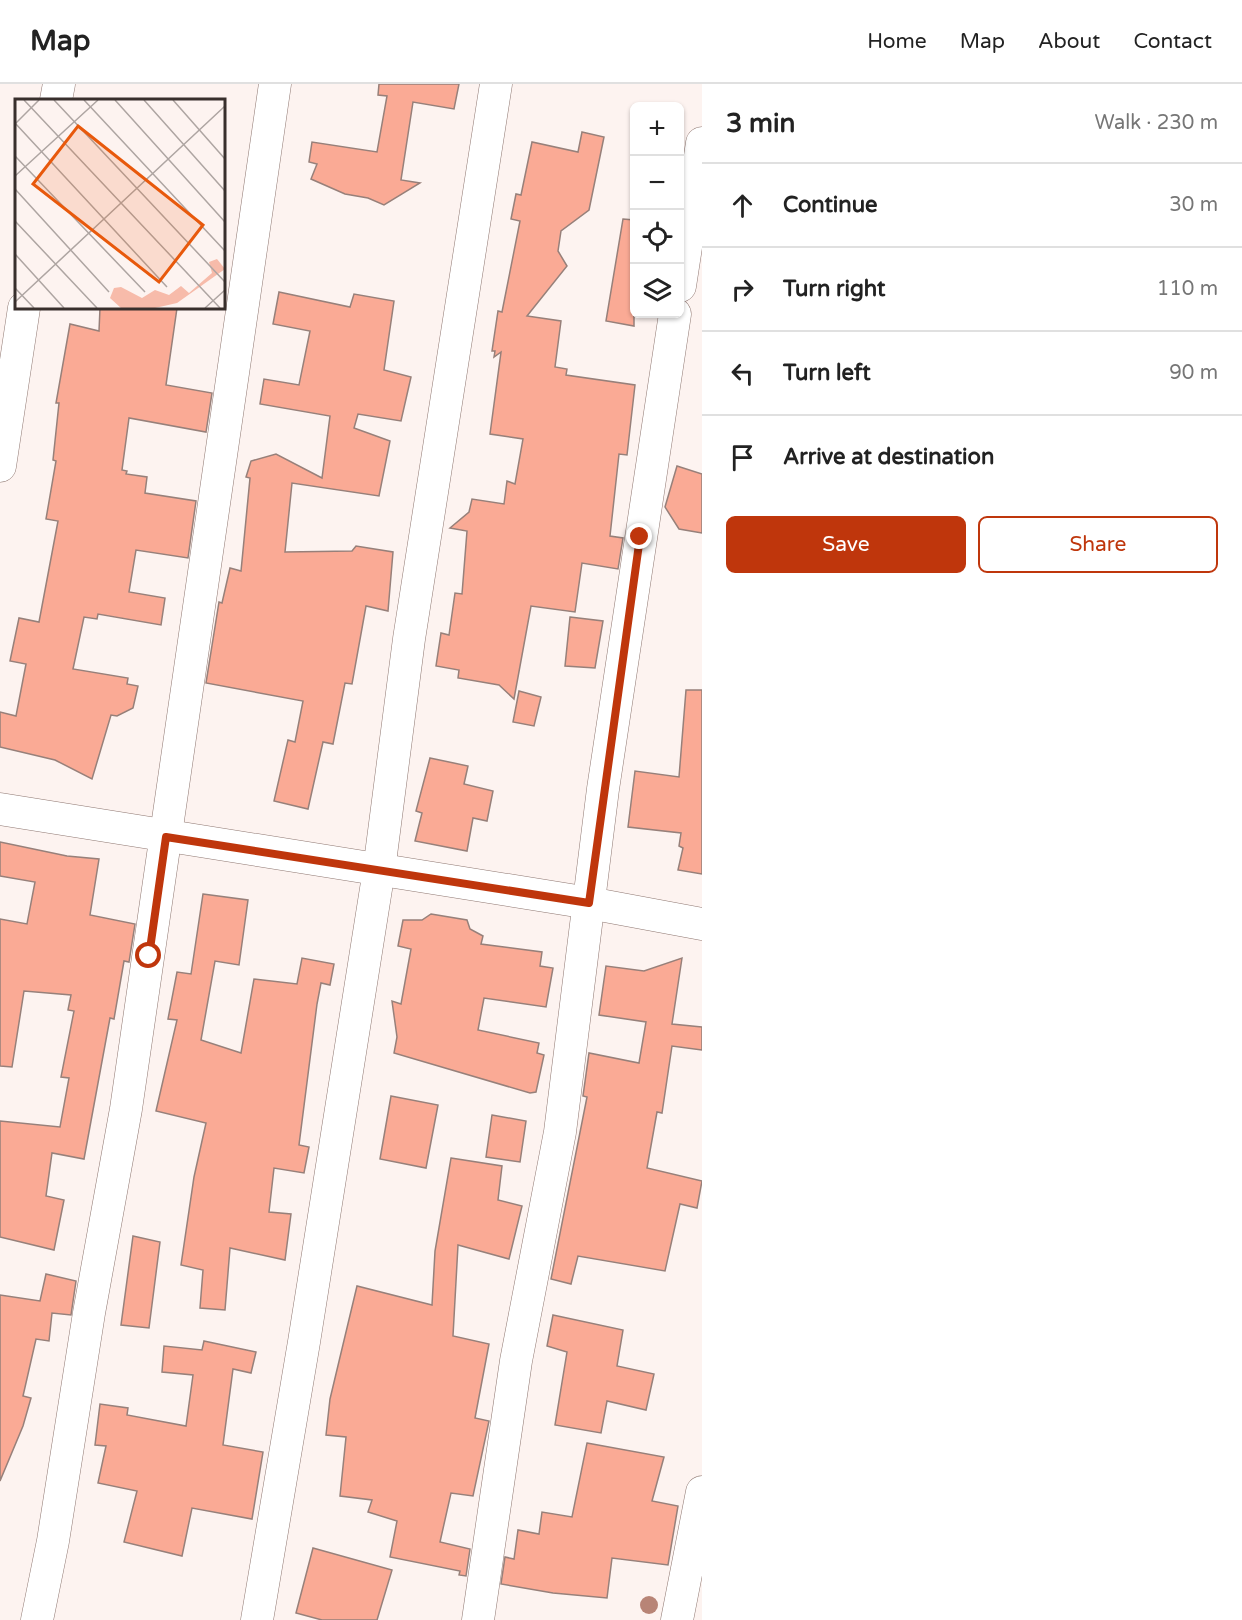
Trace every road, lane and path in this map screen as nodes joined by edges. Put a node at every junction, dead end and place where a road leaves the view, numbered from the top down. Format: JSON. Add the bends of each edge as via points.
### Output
{"nodes":[{"id":1,"x":59,"y":84,"type":"edge"},
{"id":2,"x":275,"y":84,"type":"edge"},
{"id":3,"x":496,"y":84,"type":"edge"},
{"id":4,"x":56,"y":99,"type":"edge"},
{"id":5,"x":702,"y":143,"type":"edge"},
{"id":6,"x":683,"y":264,"type":"edge"},
{"id":7,"x":24,"y":309,"type":"edge"},
{"id":8,"x":674,"y":318,"type":"edge"},
{"id":9,"x":0,"y":466,"type":"edge"},
{"id":10,"x":0,"y":809,"type":"edge"},
{"id":11,"x":166,"y":837,"type":"junction"},
{"id":12,"x":379,"y":870,"type":"junction"},
{"id":13,"x":589,"y":903,"type":"junction"},
{"id":14,"x":702,"y":924,"type":"edge"},
{"id":15,"x":702,"y":1492,"type":"edge"},
{"id":16,"x":38,"y":1620,"type":"edge"},
{"id":17,"x":257,"y":1620,"type":"edge"},
{"id":18,"x":478,"y":1620,"type":"edge"},
{"id":19,"x":677,"y":1620,"type":"edge"}],
"edges":[{"from":1,"to":4,"type":"street"},
{"from":2,"to":11,"type":"street"},
{"from":3,"to":12,"type":"street","via":[[409,639]]},
{"from":5,"to":6,"type":"street"},
{"from":7,"to":9,"type":"street"},
{"from":8,"to":13,"type":"street"},
{"from":10,"to":11,"type":"street"},
{"from":11,"to":12,"type":"street"},
{"from":11,"to":16,"type":"street","via":[[126,1109]]},
{"from":12,"to":13,"type":"street"},
{"from":12,"to":17,"type":"street"},
{"from":13,"to":14,"type":"street"},
{"from":13,"to":18,"type":"street","via":[[560,1132],[516,1361]]},
{"from":15,"to":19,"type":"street"}]}
